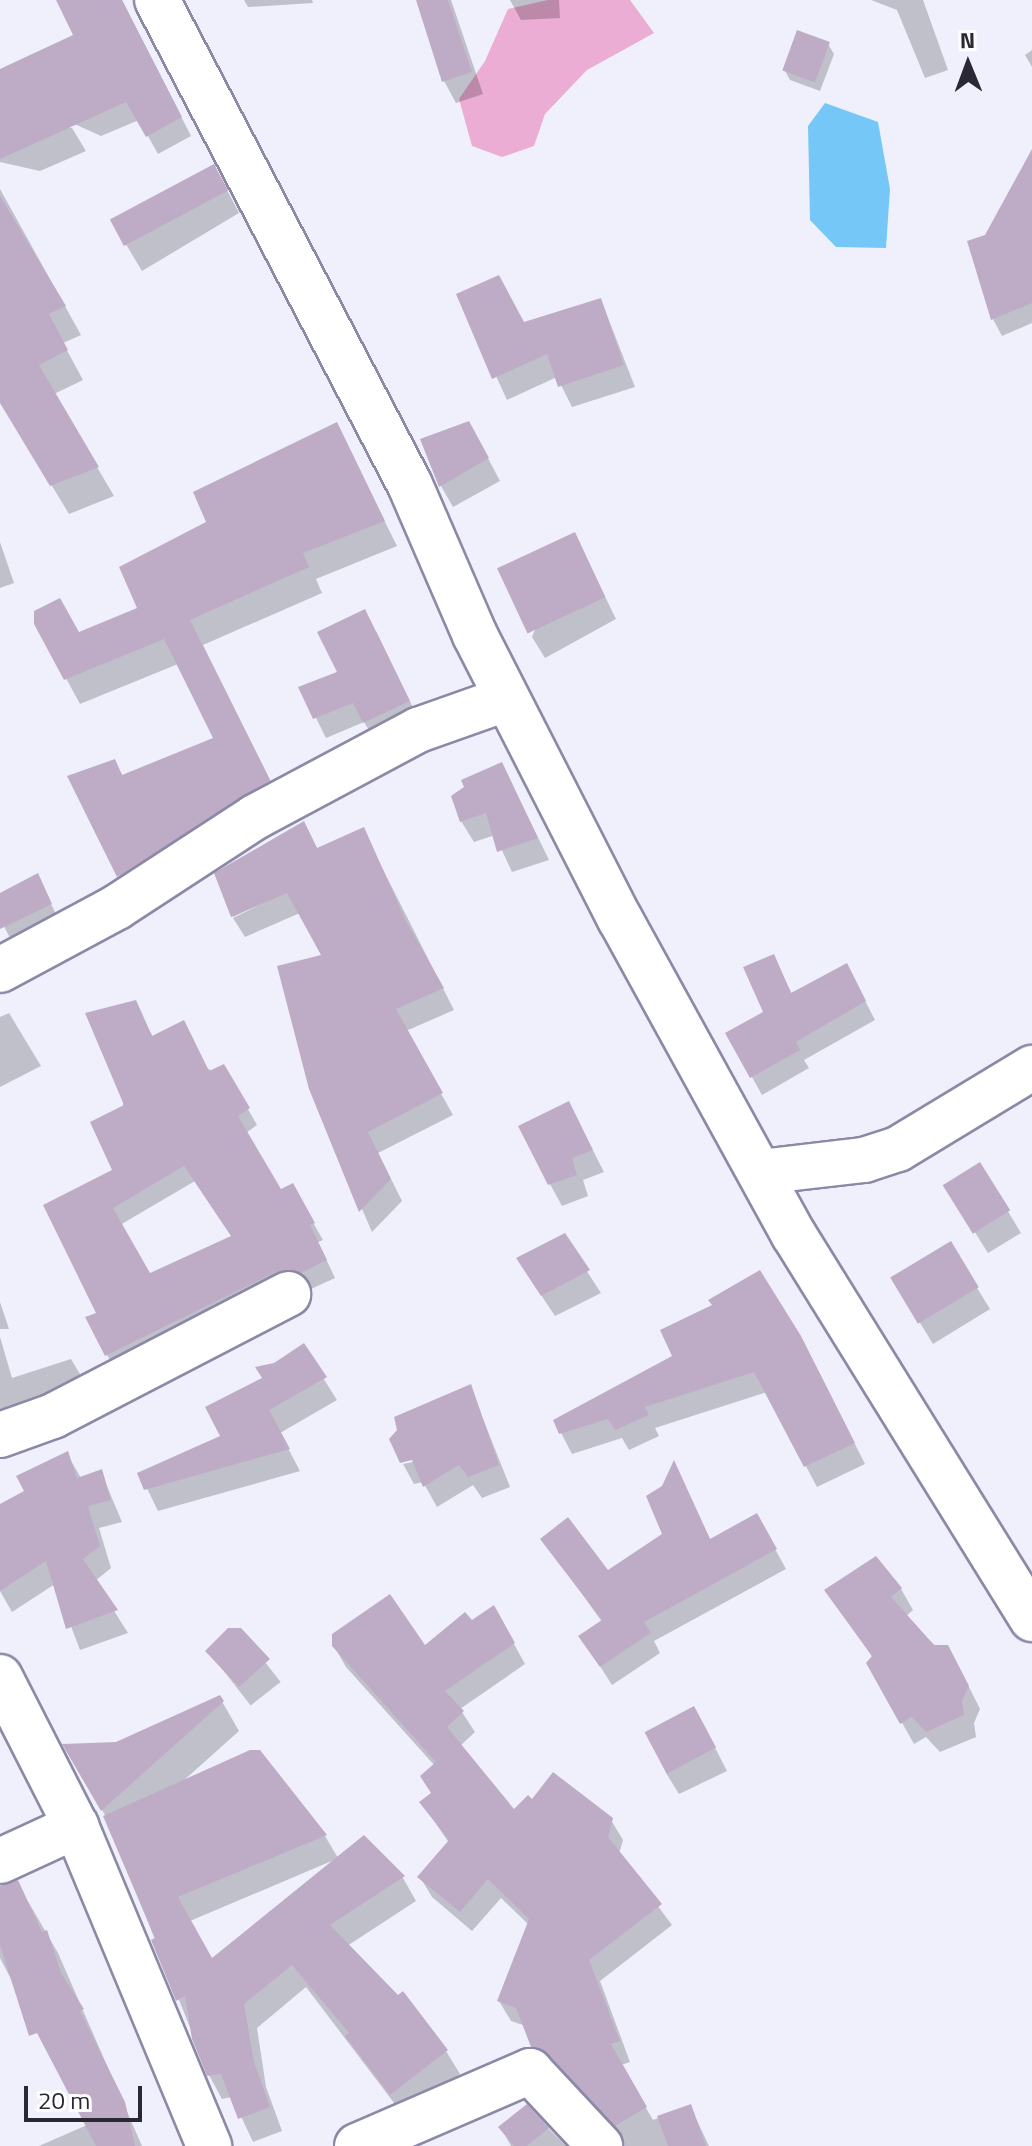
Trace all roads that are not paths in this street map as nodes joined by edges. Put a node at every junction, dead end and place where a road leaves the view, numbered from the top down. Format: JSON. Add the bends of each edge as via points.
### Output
{"nodes":[{"id":1,"x":169,"y":4,"type":"edge"},
{"id":2,"x":506,"y":699,"type":"junction"},
{"id":3,"x":0,"y":970,"type":"edge"},
{"id":4,"x":1032,"y":1068,"type":"edge"},
{"id":5,"x":760,"y":1172,"type":"junction"},
{"id":6,"x":288,"y":1294,"type":"dead end"},
{"id":7,"x":0,"y":1435,"type":"edge"},
{"id":8,"x":1032,"y":1619,"type":"edge"},
{"id":9,"x":0,"y":1677,"type":"edge"},
{"id":10,"x":76,"y":1826,"type":"junction"},
{"id":11,"x":0,"y":1861,"type":"edge"},
{"id":12,"x":209,"y":2146,"type":"edge"},
{"id":13,"x":357,"y":2146,"type":"edge"},
{"id":14,"x":600,"y":2146,"type":"edge"}],
"edges":[{"from":1,"to":2,"type":"street","via":[[410,485]]},
{"from":2,"to":3,"type":"street","via":[[418,730],[269,810],[117,907]]},
{"from":2,"to":5,"type":"street"},
{"from":4,"to":5,"type":"street","via":[[898,1149],[864,1160]]},
{"from":5,"to":8,"type":"street"},
{"from":6,"to":7,"type":"street","via":[[53,1416]]},
{"from":9,"to":10,"type":"street"},
{"from":10,"to":11,"type":"street"},
{"from":10,"to":12,"type":"street"},
{"from":13,"to":14,"type":"street","via":[[530,2071]]}]}
